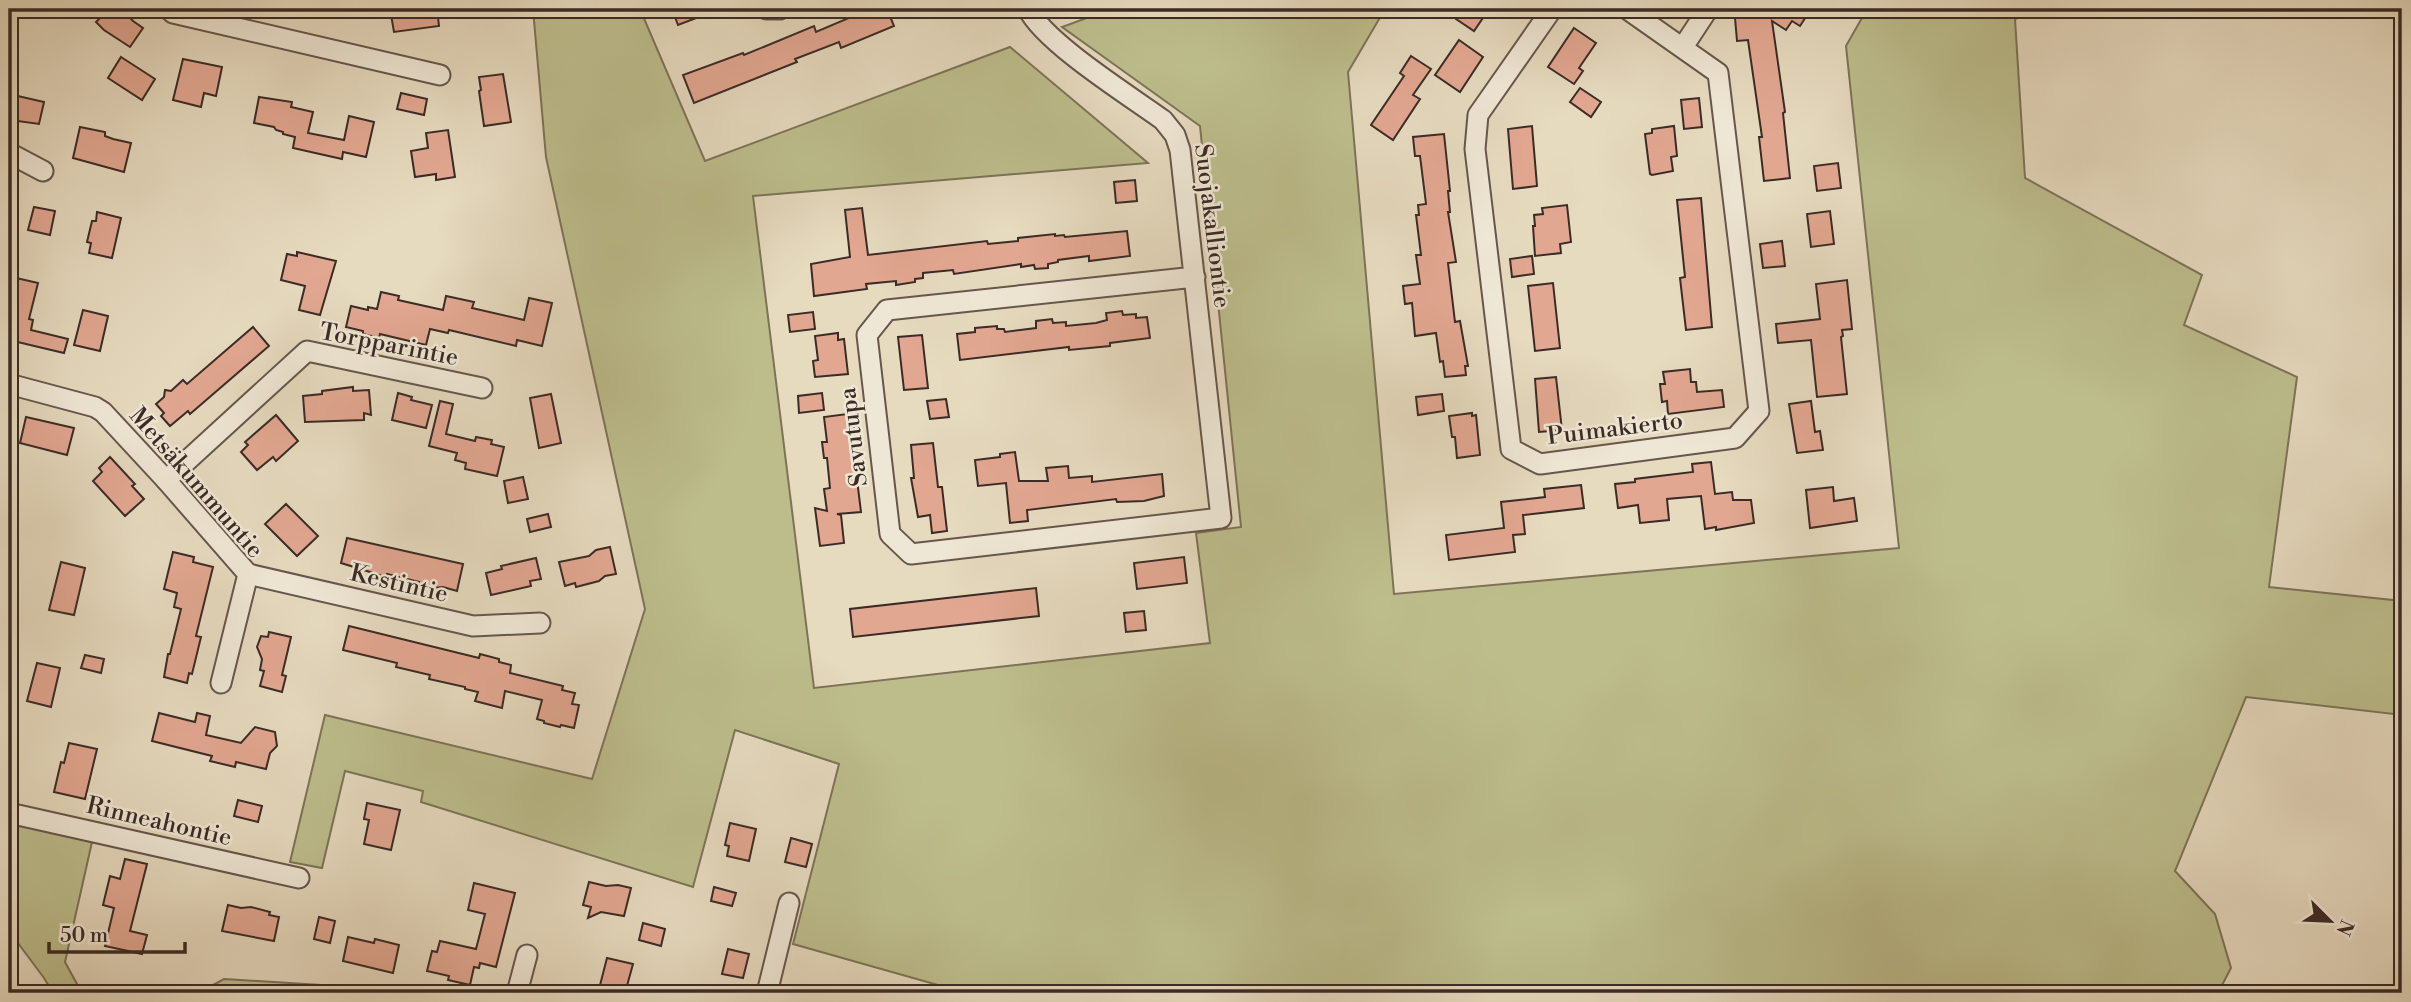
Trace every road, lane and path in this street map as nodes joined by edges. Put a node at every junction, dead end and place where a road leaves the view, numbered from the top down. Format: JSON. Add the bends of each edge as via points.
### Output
{"nodes":[{"id":1,"x":169,"y":9,"type":"edge"},
{"id":2,"x":766,"y":9,"type":"edge"},
{"id":3,"x":780,"y":9,"type":"edge"},
{"id":4,"x":1028,"y":9,"type":"edge"},
{"id":5,"x":1552,"y":9,"type":"edge"},
{"id":6,"x":1627,"y":9,"type":"edge"},
{"id":7,"x":1708,"y":9,"type":"edge"},
{"id":8,"x":1683,"y":47,"type":"junction"},
{"id":9,"x":440,"y":75,"type":"dead end"},
{"id":10,"x":9,"y":153,"type":"edge"},
{"id":11,"x":43,"y":171,"type":"dead end"},
{"id":12,"x":1195,"y":276,"type":"junction"},
{"id":13,"x":9,"y":384,"type":"edge"},
{"id":14,"x":482,"y":388,"type":"dead end"},
{"id":15,"x":166,"y":480,"type":"junction"},
{"id":16,"x":1221,"y":518,"type":"joint"},
{"id":17,"x":248,"y":574,"type":"junction"},
{"id":18,"x":540,"y":623,"type":"dead end"},
{"id":19,"x":221,"y":683,"type":"dead end"},
{"id":20,"x":9,"y":813,"type":"edge"},
{"id":21,"x":299,"y":878,"type":"dead end"},
{"id":22,"x":789,"y":903,"type":"dead end"},
{"id":23,"x":527,"y":956,"type":"dead end"},
{"id":24,"x":517,"y":993,"type":"edge"},
{"id":25,"x":767,"y":993,"type":"edge"}],
"edges":[{"from":1,"to":9,"type":"street"},
{"from":2,"to":3,"type":"street"},
{"from":4,"to":12,"type":"street","name":"Suojakalliontie","via":[[1058,43],[1163,120],[1175,135]]},
{"from":5,"to":8,"type":"street","name":"Puimakierto","via":[[1478,115],[1475,149],[1511,449],[1540,464],[1735,438],[1759,411],[1718,73]]},
{"from":6,"to":8,"type":"street"},
{"from":7,"to":8,"type":"street"},
{"from":10,"to":11,"type":"street"},
{"from":12,"to":16,"type":"street","name":"Suojakalliontie"},
{"from":12,"to":16,"type":"street","name":"Savutupa","via":[[887,310],[867,335],[890,534],[911,554]]},
{"from":13,"to":15,"type":"street","name":"Metsäkummuntie","via":[[95,407]]},
{"from":14,"to":15,"type":"street","name":"Torpparintie","via":[[307,351]]},
{"from":15,"to":17,"type":"street","name":"Metsäkummuntie"},
{"from":17,"to":18,"type":"street","name":"Kestintie","via":[[473,626]]},
{"from":17,"to":19,"type":"street","name":"Metsäkummuntie"},
{"from":20,"to":21,"type":"street","name":"Rinneahontie"},
{"from":22,"to":25,"type":"street"},
{"from":23,"to":24,"type":"street"}]}
